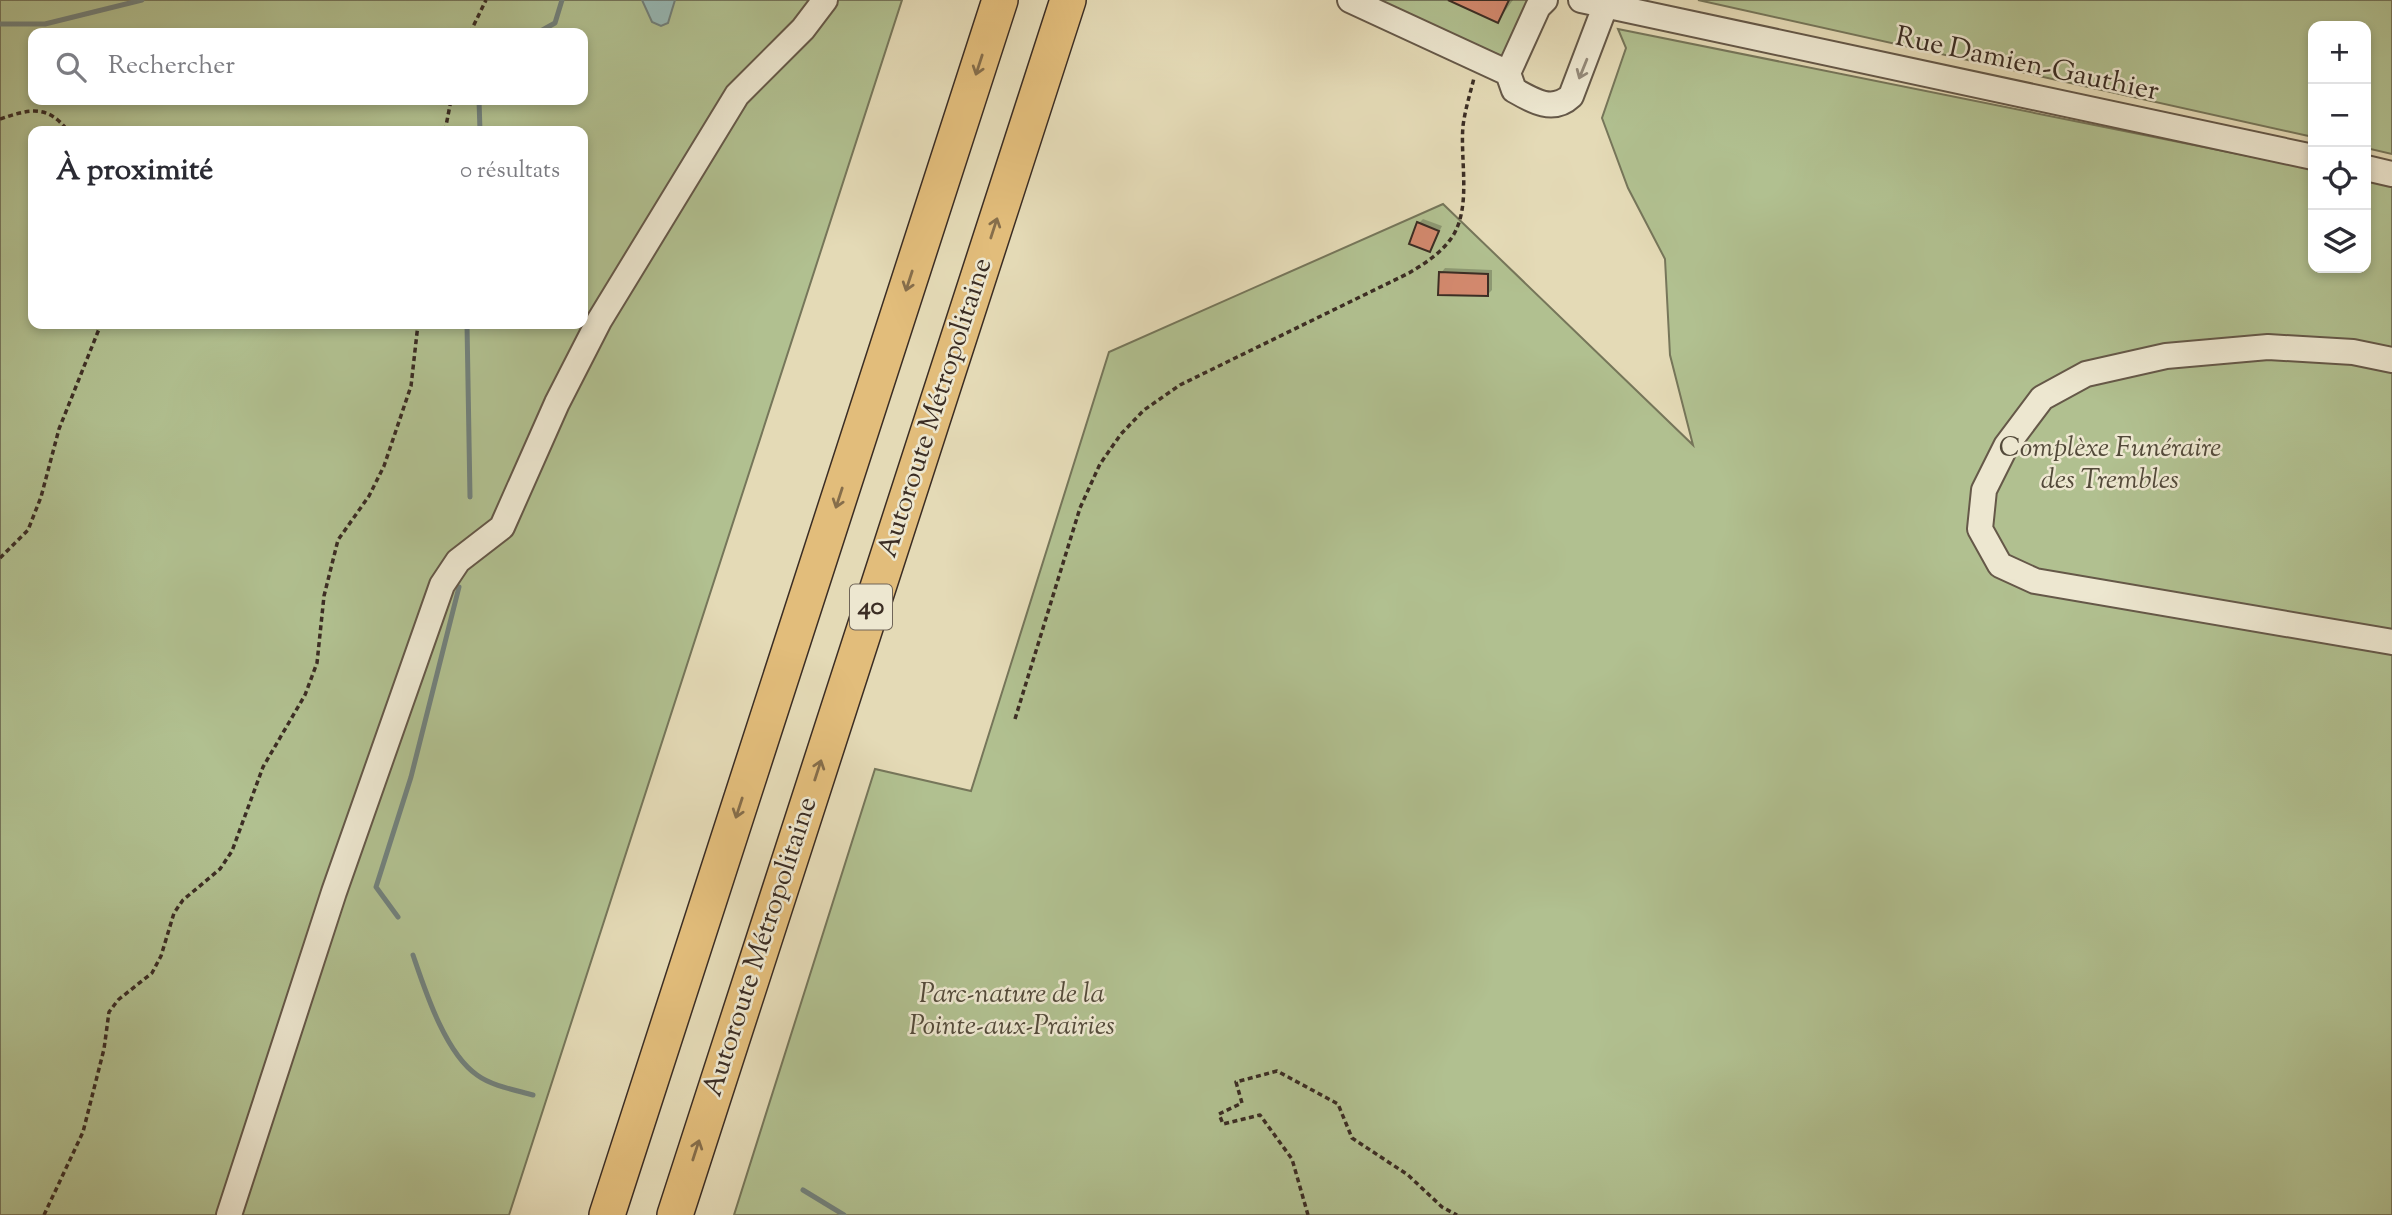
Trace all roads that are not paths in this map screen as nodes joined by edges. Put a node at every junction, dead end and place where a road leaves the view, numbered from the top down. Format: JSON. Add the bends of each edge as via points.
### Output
{"nodes":[{"id":1,"x":825,"y":0,"type":"edge"},
{"id":2,"x":1000,"y":0,"type":"edge"},
{"id":3,"x":1068,"y":0,"type":"edge"},
{"id":4,"x":1350,"y":0,"type":"edge"},
{"id":5,"x":1545,"y":0,"type":"edge"},
{"id":6,"x":1581,"y":0,"type":"edge"},
{"id":7,"x":1606,"y":4,"type":"junction"},
{"id":8,"x":1508,"y":73,"type":"junction"},
{"id":9,"x":2308,"y":156,"type":"edge"},
{"id":10,"x":2371,"y":169,"type":"edge"},
{"id":11,"x":2392,"y":174,"type":"edge"},
{"id":12,"x":2392,"y":360,"type":"edge"},
{"id":13,"x":2392,"y":642,"type":"edge"},
{"id":14,"x":229,"y":1215,"type":"edge"},
{"id":15,"x":607,"y":1215,"type":"edge"},
{"id":16,"x":675,"y":1215,"type":"edge"}],
"edges":[{"from":1,"to":14,"type":"street","via":[[803,29],[737,95],[599,321],[502,527],[458,561],[442,585],[334,892]]},
{"from":2,"to":15,"type":"highway","number":"40","one_way":true},
{"from":16,"to":3,"type":"highway","name":"Autoroute Métropolitaine","number":"40","one_way":true},
{"from":4,"to":8,"type":"street"},
{"from":5,"to":8,"type":"street"},
{"from":6,"to":7,"type":"street","name":"Rue Damien-Gauthier"},
{"from":7,"to":8,"type":"street","one_way":true,"via":[[1583,70],[1563,104],[1546,105],[1514,90]]},
{"from":7,"to":9,"type":"street","name":"Rue Damien-Gauthier"},
{"from":10,"to":11,"type":"street"},
{"from":12,"to":13,"type":"street","via":[[2353,352],[2269,347],[2166,356],[2086,374],[2042,398],[2006,446],[1984,490],[1980,529],[2000,565],[2035,581]]}]}
